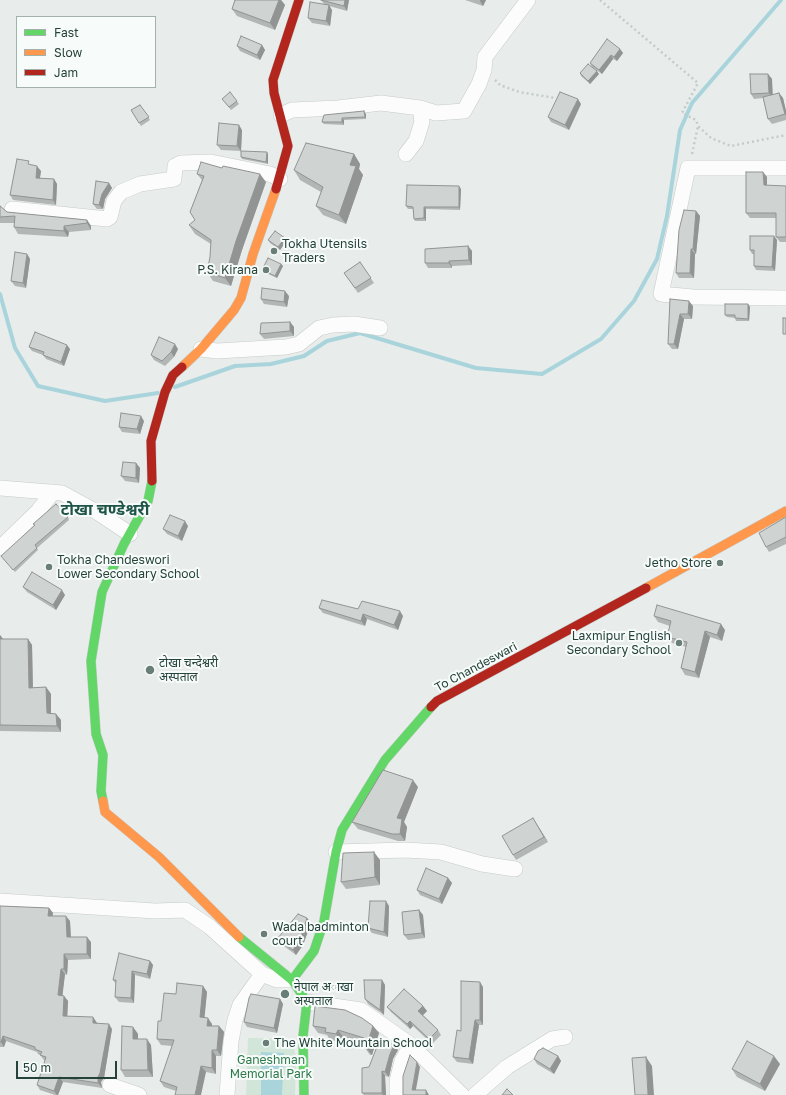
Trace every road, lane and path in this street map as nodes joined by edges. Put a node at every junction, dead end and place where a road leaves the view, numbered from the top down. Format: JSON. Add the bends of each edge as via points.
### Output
{"nodes":[{"id":1,"x":299,"y":0,"type":"edge"},
{"id":2,"x":528,"y":0,"type":"edge"},
{"id":3,"x":600,"y":0,"type":"edge"},
{"id":4,"x":484,"y":70,"type":"junction"},
{"id":5,"x":555,"y":98,"type":"edge"},
{"id":6,"x":420,"y":108,"type":"junction"},
{"id":7,"x":281,"y":115,"type":"junction"},
{"id":8,"x":698,"y":126,"type":"junction"},
{"id":9,"x":786,"y":135,"type":"edge"},
{"id":10,"x":406,"y":154,"type":"dead end"},
{"id":11,"x":688,"y":168,"type":"junction"},
{"id":12,"x":786,"y":168,"type":"edge"},
{"id":13,"x":280,"y":179,"type":"junction"},
{"id":14,"x":12,"y":209,"type":"dead end"},
{"id":15,"x":786,"y":298,"type":"edge"},
{"id":16,"x":380,"y":328,"type":"dead end"},
{"id":17,"x":201,"y":349,"type":"junction"},
{"id":18,"x":0,"y":488,"type":"edge"},
{"id":19,"x":53,"y":492,"type":"junction"},
{"id":20,"x":786,"y":511,"type":"edge"},
{"id":21,"x":130,"y":534,"type":"junction"},
{"id":22,"x":0,"y":548,"type":"edge"},
{"id":23,"x":336,"y":852,"type":"junction"},
{"id":24,"x":515,"y":869,"type":"dead end"},
{"id":25,"x":0,"y":901,"type":"edge"},
{"id":26,"x":262,"y":974,"type":"junction"},
{"id":27,"x":292,"y":980,"type":"junction"},
{"id":28,"x":307,"y":1002,"type":"junction"},
{"id":29,"x":565,"y":1037,"type":"dead end"},
{"id":30,"x":411,"y":1045,"type":"junction"},
{"id":31,"x":110,"y":1085,"type":"dead end"},
{"id":32,"x":139,"y":1095,"type":"edge"},
{"id":33,"x":227,"y":1095,"type":"edge"},
{"id":34,"x":304,"y":1095,"type":"edge"},
{"id":35,"x":396,"y":1095,"type":"edge"},
{"id":36,"x":462,"y":1095,"type":"edge"},
{"id":37,"x":475,"y":1095,"type":"edge"}],
"edges":[{"from":1,"to":7,"type":"street","via":[[273,80]]},
{"from":2,"to":4,"type":"street","via":[[485,57]]},
{"from":3,"to":8,"type":"path","via":[[698,83],[682,113],[696,120]]},
{"from":4,"to":5,"type":"path","via":[[500,85],[519,92]]},
{"from":4,"to":6,"type":"street","via":[[464,111],[436,113]]},
{"from":6,"to":7,"type":"street","via":[[381,103],[292,110]]},
{"from":6,"to":10,"type":"street","via":[[422,122],[416,141]]},
{"from":7,"to":13,"type":"street","via":[[288,146]]},
{"from":8,"to":9,"type":"path","via":[[711,138],[731,146]]},
{"from":8,"to":11,"type":"path"},
{"from":11,"to":12,"type":"street"},
{"from":11,"to":15,"type":"street","via":[[661,294]]},
{"from":13,"to":14,"type":"street","via":[[270,174],[211,162],[181,163],[175,166],[174,179],[140,184],[121,192],[114,201],[110,217],[107,218]]},
{"from":13,"to":17,"type":"street","via":[[253,254],[241,298]]},
{"from":16,"to":17,"type":"street","via":[[354,324],[333,325],[319,328],[299,344],[286,347],[217,351]]},
{"from":17,"to":21,"type":"street","via":[[172,375],[165,392],[151,441],[152,485],[148,501]]},
{"from":18,"to":19,"type":"street"},
{"from":19,"to":21,"type":"street","via":[[74,499]]},
{"from":19,"to":22,"type":"street","via":[[38,511]]},
{"from":20,"to":23,"type":"street","name":"To Chandeswari","via":[[437,701],[385,760],[342,830]]},
{"from":21,"to":27,"type":"street","via":[[102,592],[91,661],[96,734],[103,755],[101,791],[105,812],[159,857],[247,944]]},
{"from":23,"to":24,"type":"street","via":[[441,852],[482,864]]},
{"from":23,"to":27,"type":"street","name":"To Chandeswari","via":[[324,921],[314,951]]},
{"from":25,"to":26,"type":"street","via":[[155,911],[185,910],[210,927]]},
{"from":26,"to":27,"type":"street","via":[[277,980]]},
{"from":26,"to":33,"type":"street","via":[[240,1005],[231,1041]]},
{"from":27,"to":28,"type":"street"},
{"from":28,"to":30,"type":"street","via":[[360,1010]]},
{"from":28,"to":34,"type":"street","via":[[303,1036]]},
{"from":29,"to":37,"type":"street","via":[[552,1039],[507,1067]]},
{"from":30,"to":35,"type":"street","via":[[402,1061]]},
{"from":30,"to":36,"type":"street"},
{"from":31,"to":32,"type":"street"}]}
